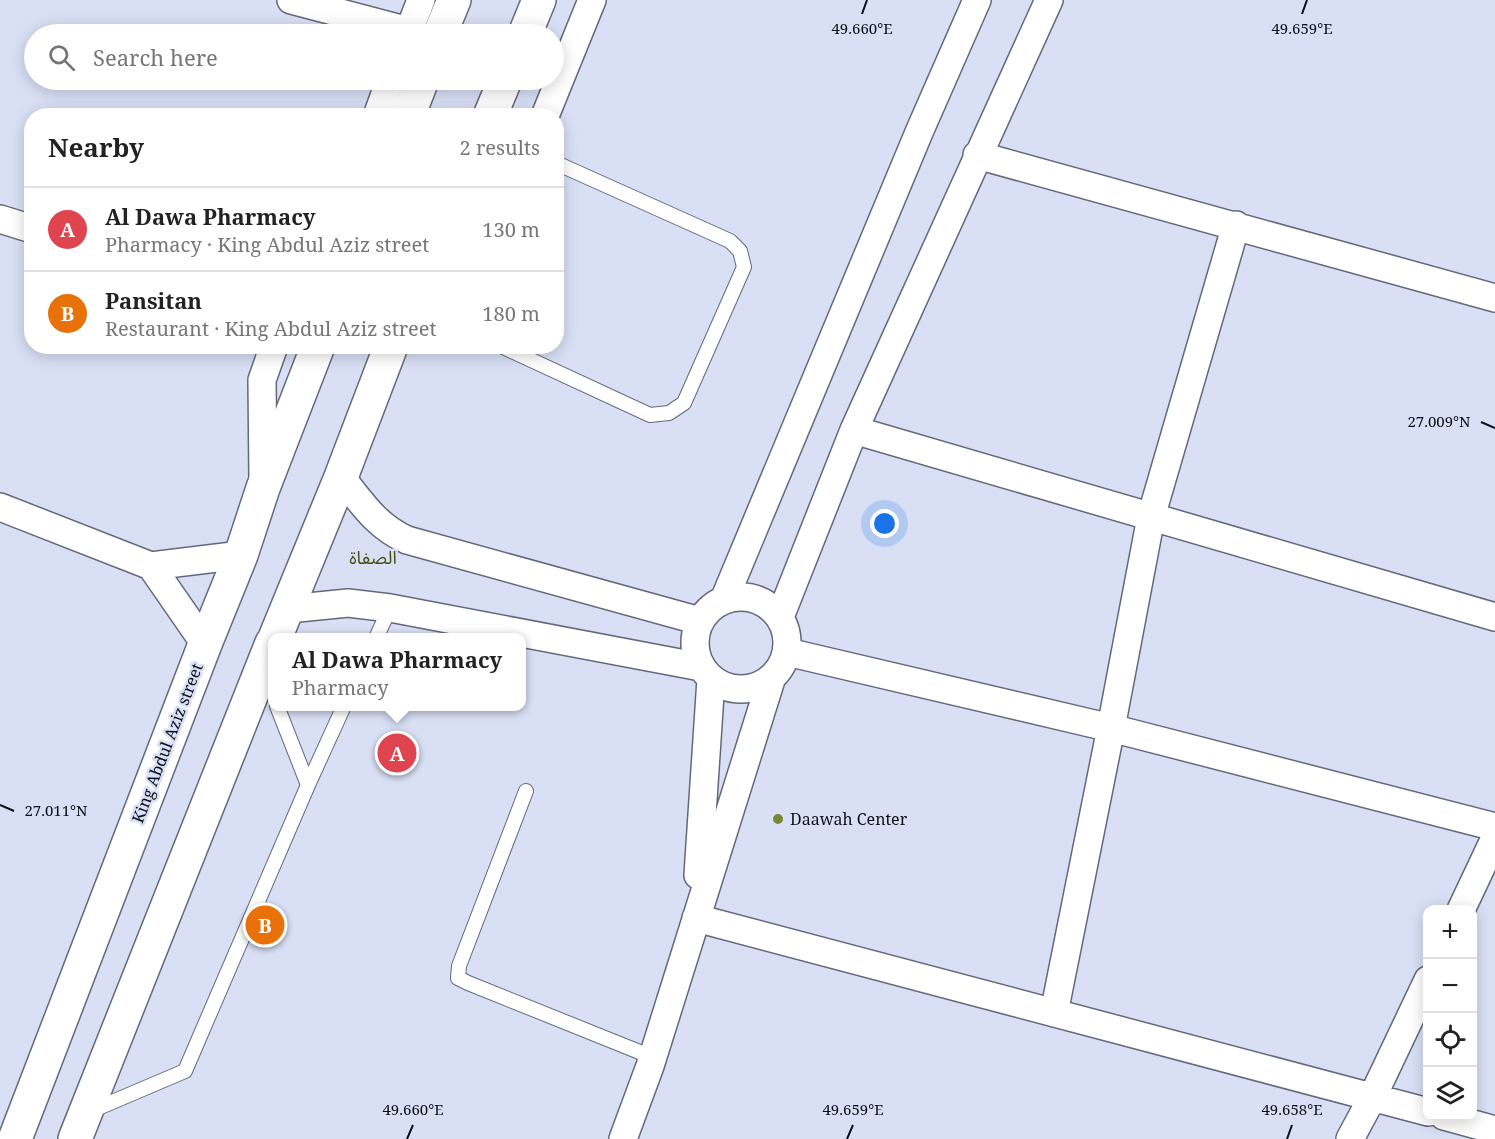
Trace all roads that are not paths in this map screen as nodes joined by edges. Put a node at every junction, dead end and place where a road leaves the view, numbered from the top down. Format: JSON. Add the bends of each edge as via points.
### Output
{"nodes":[{"id":1,"x":291,"y":0,"type":"edge"},
{"id":2,"x":421,"y":0,"type":"edge"},
{"id":3,"x":453,"y":0,"type":"edge"},
{"id":4,"x":539,"y":0,"type":"edge"},
{"id":5,"x":592,"y":0,"type":"edge"},
{"id":6,"x":977,"y":0,"type":"edge"},
{"id":7,"x":1049,"y":0,"type":"edge"},
{"id":8,"x":384,"y":24,"type":"edge"},
{"id":9,"x":420,"y":24,"type":"edge"},
{"id":10,"x":428,"y":24,"type":"edge"},
{"id":11,"x":529,"y":24,"type":"edge"},
{"id":12,"x":564,"y":69,"type":"edge"},
{"id":13,"x":386,"y":90,"type":"edge"},
{"id":14,"x":418,"y":90,"type":"edge"},
{"id":15,"x":501,"y":90,"type":"edge"},
{"id":16,"x":556,"y":90,"type":"edge"},
{"id":17,"x":380,"y":108,"type":"edge"},
{"id":18,"x":411,"y":108,"type":"edge"},
{"id":19,"x":493,"y":108,"type":"edge"},
{"id":20,"x":548,"y":108,"type":"edge"},
{"id":21,"x":977,"y":155,"type":"junction"},
{"id":22,"x":564,"y":167,"type":"edge"},
{"id":23,"x":0,"y":219,"type":"edge"},
{"id":24,"x":1236,"y":225,"type":"junction"},
{"id":25,"x":24,"y":226,"type":"edge"},
{"id":26,"x":1495,"y":298,"type":"edge"},
{"id":27,"x":271,"y":354,"type":"edge"},
{"id":28,"x":315,"y":354,"type":"edge"},
{"id":29,"x":388,"y":354,"type":"edge"},
{"id":30,"x":518,"y":354,"type":"edge"},
{"id":31,"x":854,"y":430,"type":"junction"},
{"id":32,"x":341,"y":477,"type":"junction"},
{"id":33,"x":263,"y":488,"type":"junction"},
{"id":34,"x":0,"y":507,"type":"edge"},
{"id":35,"x":1151,"y":517,"type":"junction"},
{"id":36,"x":241,"y":555,"type":"junction"},
{"id":37,"x":151,"y":566,"type":"junction"},
{"id":38,"x":724,"y":600,"type":"junction"},
{"id":39,"x":390,"y":608,"type":"junction"},
{"id":40,"x":780,"y":617,"type":"junction"},
{"id":41,"x":1495,"y":617,"type":"edge"},
{"id":42,"x":700,"y":621,"type":"junction"},
{"id":43,"x":281,"y":623,"type":"edge"},
{"id":44,"x":378,"y":633,"type":"edge"},
{"id":45,"x":512,"y":633,"type":"edge"},
{"id":46,"x":526,"y":636,"type":"edge"},
{"id":47,"x":205,"y":644,"type":"junction"},
{"id":48,"x":787,"y":652,"type":"junction"},
{"id":49,"x":268,"y":665,"type":"edge"},
{"id":50,"x":706,"y":673,"type":"junction"},
{"id":51,"x":771,"y":680,"type":"junction"},
{"id":52,"x":280,"y":711,"type":"edge"},
{"id":53,"x":342,"y":711,"type":"edge"},
{"id":54,"x":1111,"y":728,"type":"junction"},
{"id":55,"x":308,"y":785,"type":"junction"},
{"id":56,"x":526,"y":791,"type":"dead end"},
{"id":57,"x":1495,"y":827,"type":"edge"},
{"id":58,"x":1495,"y":837,"type":"edge"},
{"id":59,"x":1463,"y":905,"type":"edge"},
{"id":60,"x":696,"y":918,"type":"junction"},
{"id":61,"x":1423,"y":991,"type":"edge"},
{"id":62,"x":1054,"y":1013,"type":"junction"},
{"id":63,"x":652,"y":1057,"type":"junction"},
{"id":64,"x":1372,"y":1098,"type":"junction"},
{"id":65,"x":1423,"y":1111,"type":"edge"},
{"id":66,"x":1462,"y":1121,"type":"edge"},
{"id":67,"x":81,"y":1126,"type":"edge"},
{"id":68,"x":1495,"y":1130,"type":"edge"},
{"id":69,"x":15,"y":1139,"type":"edge"},
{"id":70,"x":623,"y":1139,"type":"edge"},
{"id":71,"x":1350,"y":1139,"type":"edge"}],
"edges":[{"from":1,"to":8,"type":"street"},
{"from":2,"to":9,"type":"street"},
{"from":3,"to":10,"type":"main road"},
{"from":4,"to":11,"type":"main road"},
{"from":5,"to":12,"type":"street"},
{"from":6,"to":38,"type":"street"},
{"from":7,"to":21,"type":"street"},
{"from":13,"to":17,"type":"street"},
{"from":14,"to":18,"type":"main road"},
{"from":15,"to":19,"type":"main road"},
{"from":16,"to":20,"type":"street"},
{"from":21,"to":24,"type":"street"},
{"from":21,"to":31,"type":"street"},
{"from":22,"to":30,"type":"lane","via":[[730,241],[740,251],[744,267],[684,403],[669,414],[650,415]]},
{"from":23,"to":25,"type":"street"},
{"from":24,"to":26,"type":"street"},
{"from":24,"to":35,"type":"street"},
{"from":27,"to":33,"type":"street","via":[[262,380]]},
{"from":28,"to":33,"type":"main road","name":"King Abdul Aziz street"},
{"from":29,"to":32,"type":"main road"},
{"from":31,"to":35,"type":"street"},
{"from":31,"to":40,"type":"street"},
{"from":32,"to":42,"type":"street","via":[[379,522],[407,540]]},
{"from":32,"to":43,"type":"main road"},
{"from":33,"to":36,"type":"main road","name":"King Abdul Aziz street"},
{"from":34,"to":37,"type":"street"},
{"from":35,"to":41,"type":"street"},
{"from":35,"to":54,"type":"street"},
{"from":36,"to":37,"type":"street"},
{"from":36,"to":47,"type":"main road","name":"King Abdul Aziz street"},
{"from":37,"to":47,"type":"street"},
{"from":38,"to":40,"type":"street","via":[[755,599]]},
{"from":38,"to":42,"type":"street","via":[[710,608]]},
{"from":39,"to":43,"type":"street","via":[[348,603]]},
{"from":39,"to":44,"type":"lane"},
{"from":39,"to":45,"type":"street"},
{"from":40,"to":48,"type":"street","via":[[787,634]]},
{"from":42,"to":50,"type":"street","via":[[695,652]]},
{"from":46,"to":50,"type":"street"},
{"from":47,"to":69,"type":"main road","name":"King Abdul Aziz street"},
{"from":48,"to":51,"type":"street"},
{"from":48,"to":54,"type":"street"},
{"from":49,"to":67,"type":"main road"},
{"from":50,"to":51,"type":"street","via":[[725,687],[741,690]]},
{"from":50,"to":60,"type":"street"},
{"from":51,"to":60,"type":"street"},
{"from":52,"to":55,"type":"lane"},
{"from":53,"to":55,"type":"lane"},
{"from":54,"to":57,"type":"street"},
{"from":54,"to":62,"type":"street"},
{"from":55,"to":67,"type":"lane","via":[[185,1071]]},
{"from":56,"to":63,"type":"lane","via":[[459,966],[458,978]]},
{"from":58,"to":59,"type":"street"},
{"from":60,"to":62,"type":"street"},
{"from":60,"to":63,"type":"street"},
{"from":61,"to":64,"type":"street"},
{"from":62,"to":64,"type":"street"},
{"from":63,"to":70,"type":"street"},
{"from":64,"to":65,"type":"street"},
{"from":64,"to":71,"type":"street"},
{"from":66,"to":68,"type":"street"}]}
